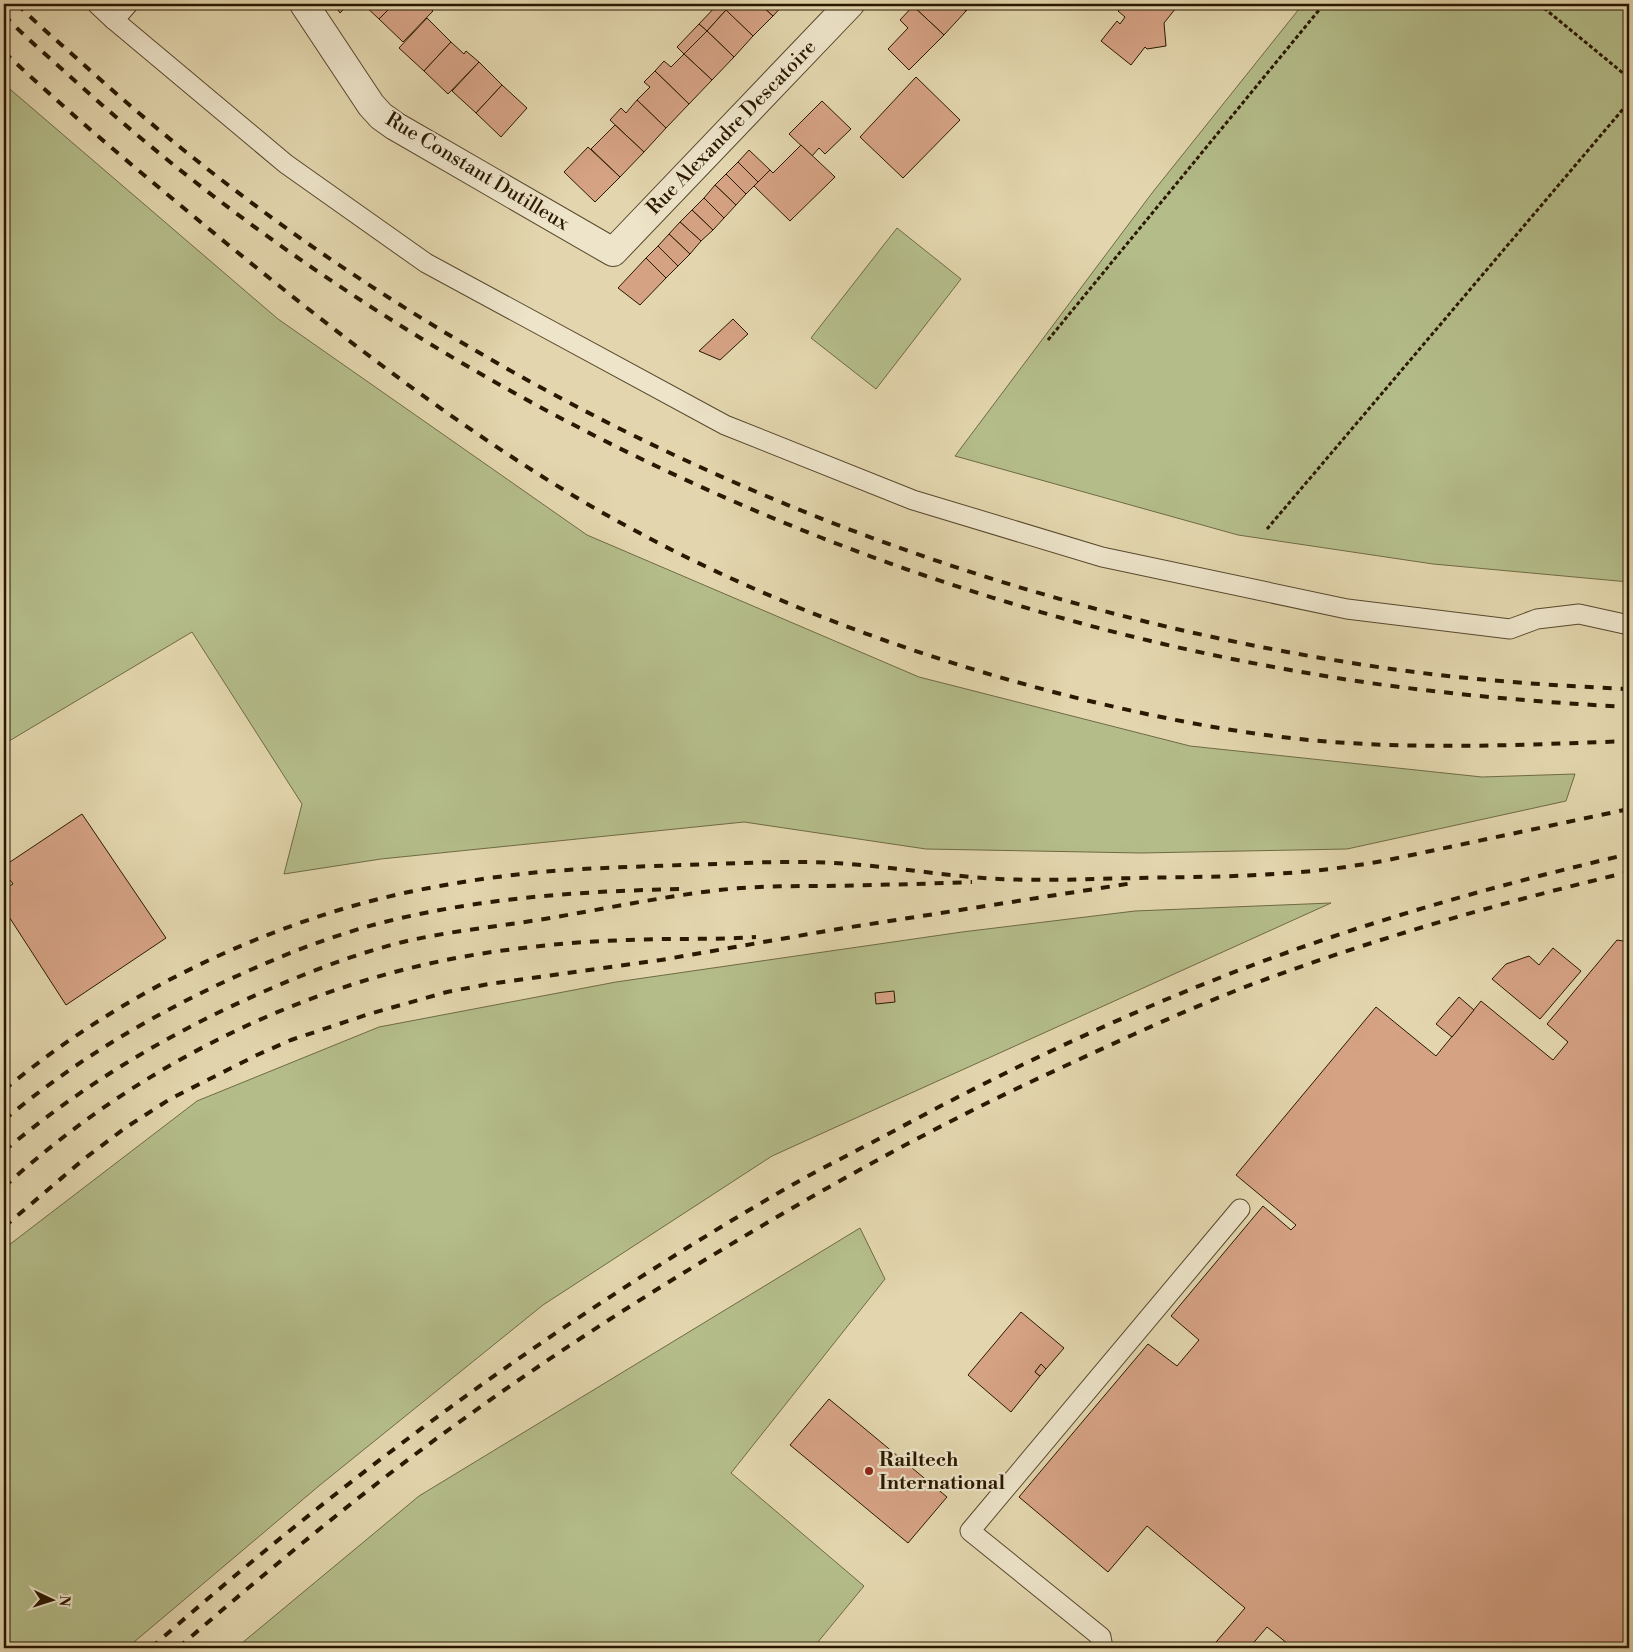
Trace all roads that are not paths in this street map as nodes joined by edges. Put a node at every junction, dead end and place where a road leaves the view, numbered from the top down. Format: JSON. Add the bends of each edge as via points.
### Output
{"nodes":[{"id":1,"x":97,"y":4,"type":"edge"},
{"id":2,"x":128,"y":4,"type":"edge"},
{"id":3,"x":304,"y":4,"type":"edge"},
{"id":4,"x":850,"y":4,"type":"edge"},
{"id":5,"x":114,"y":20,"type":"junction"},
{"id":6,"x":613,"y":252,"type":"joint"},
{"id":7,"x":1629,"y":625,"type":"edge"},
{"id":8,"x":1240,"y":1210,"type":"dead end"},
{"id":9,"x":1102,"y":1648,"type":"edge"}],
"edges":[{"from":1,"to":5,"type":"lane"},
{"from":2,"to":5,"type":"lane"},
{"from":3,"to":6,"type":"street","name":"Rue Constant Dutilleux","via":[[381,116]]},
{"from":4,"to":6,"type":"street","name":"Rue Alexandre Descatoire"},
{"from":5,"to":7,"type":"lane","via":[[286,164],[426,263],[726,426],[913,500],[1102,557],[1347,609],[1510,630],[1537,618],[1579,614]]},
{"from":8,"to":9,"type":"lane","via":[[970,1531],[1101,1637]]}]}
